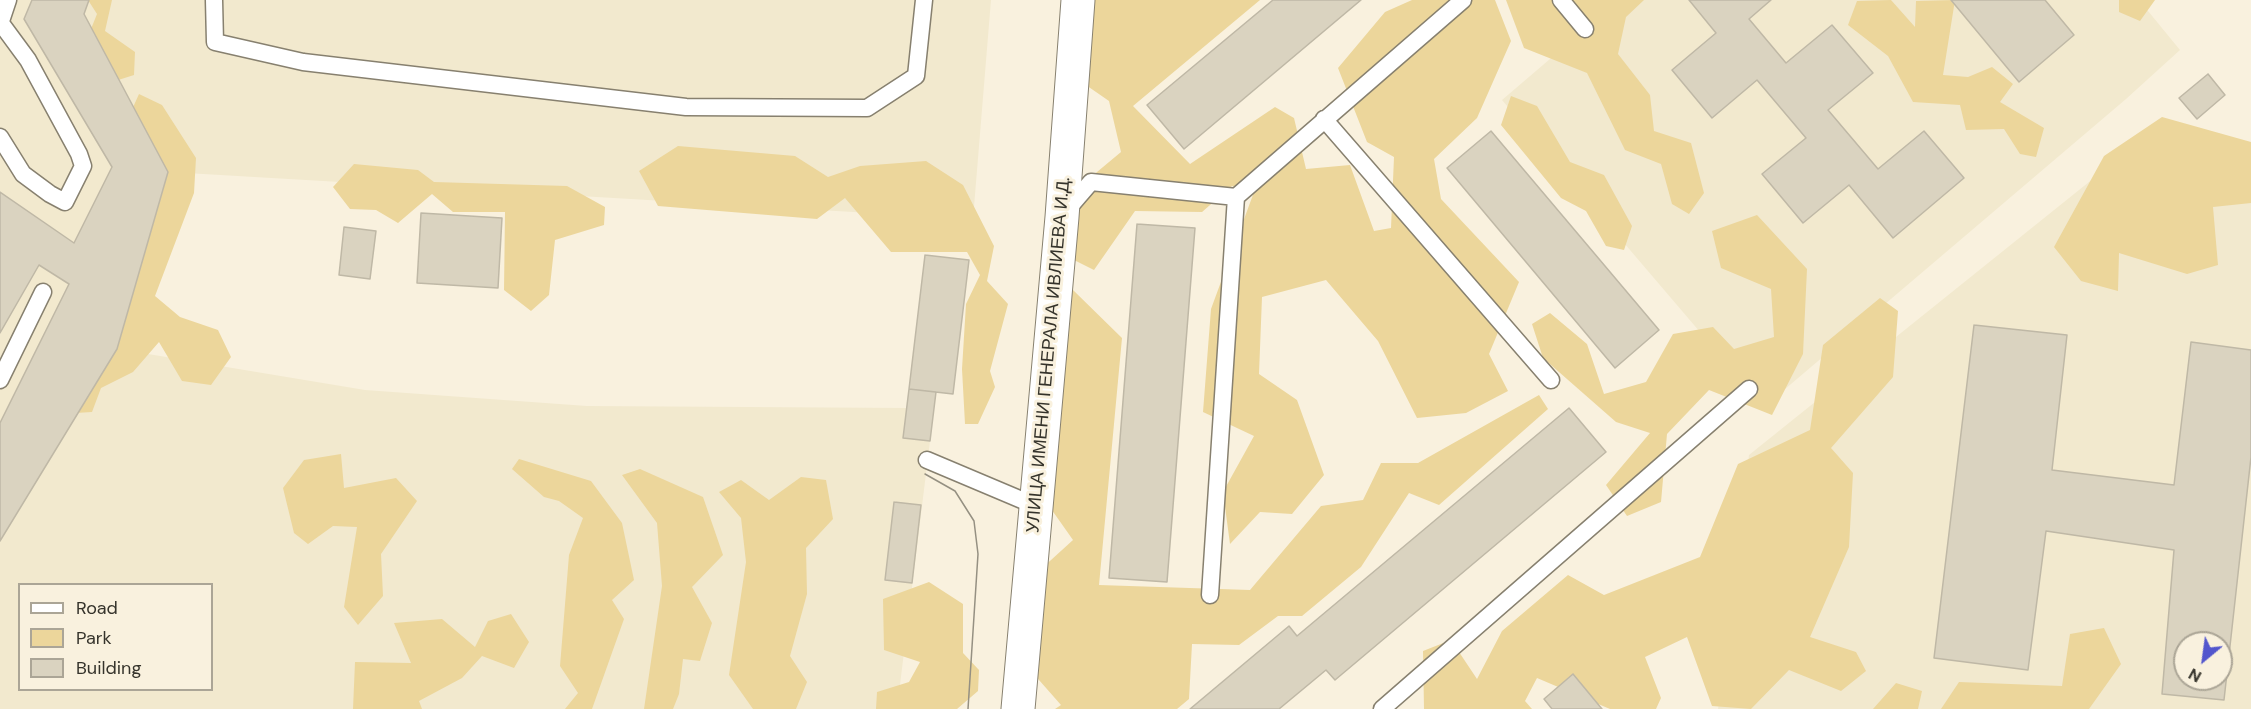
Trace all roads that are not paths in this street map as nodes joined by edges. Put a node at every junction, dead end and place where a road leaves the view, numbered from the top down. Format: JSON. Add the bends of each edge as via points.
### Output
{"nodes":[{"id":1,"x":8,"y":0,"type":"edge"},
{"id":2,"x":214,"y":0,"type":"edge"},
{"id":3,"x":924,"y":0,"type":"edge"},
{"id":4,"x":1078,"y":0,"type":"edge"},
{"id":5,"x":1463,"y":0,"type":"edge"},
{"id":6,"x":1561,"y":0,"type":"edge"},
{"id":7,"x":0,"y":23,"type":"edge"},
{"id":8,"x":1585,"y":29,"type":"dead end"},
{"id":9,"x":1324,"y":119,"type":"junction"},
{"id":10,"x":0,"y":137,"type":"edge"},
{"id":11,"x":1236,"y":197,"type":"junction"},
{"id":12,"x":1062,"y":217,"type":"junction"},
{"id":13,"x":43,"y":292,"type":"dead end"},
{"id":14,"x":1551,"y":380,"type":"dead end"},
{"id":15,"x":0,"y":381,"type":"edge"},
{"id":16,"x":1749,"y":389,"type":"dead end"},
{"id":17,"x":927,"y":460,"type":"dead end"},
{"id":18,"x":1036,"y":506,"type":"junction"},
{"id":19,"x":1210,"y":595,"type":"dead end"},
{"id":20,"x":1018,"y":709,"type":"edge"},
{"id":21,"x":1382,"y":709,"type":"edge"}],
"edges":[{"from":1,"to":7,"type":"lane"},
{"from":2,"to":3,"type":"lane","via":[[214,42],[303,62],[686,107],[856,108],[867,108],[916,76]]},
{"from":4,"to":12,"type":"street","name":"УЛИЦА ИМЕНИ ГЕНЕРАЛА ИВЛИЕВА И.Д."},
{"from":5,"to":9,"type":"lane"},
{"from":6,"to":8,"type":"lane"},
{"from":7,"to":10,"type":"lane","via":[[28,60],[79,154],[83,166],[65,202],[23,174]]},
{"from":9,"to":11,"type":"lane"},
{"from":9,"to":14,"type":"lane"},
{"from":11,"to":12,"type":"lane","via":[[1091,182]]},
{"from":11,"to":19,"type":"lane"},
{"from":12,"to":18,"type":"street","name":"УЛИЦА ИМЕНИ ГЕНЕРАЛА ИВЛИЕВА И.Д."},
{"from":13,"to":15,"type":"lane"},
{"from":16,"to":21,"type":"lane"},
{"from":17,"to":18,"type":"lane"},
{"from":18,"to":20,"type":"street","name":"УЛИЦА ИМЕНИ ГЕНЕРАЛА ИВЛИЕВА И.Д."}]}
